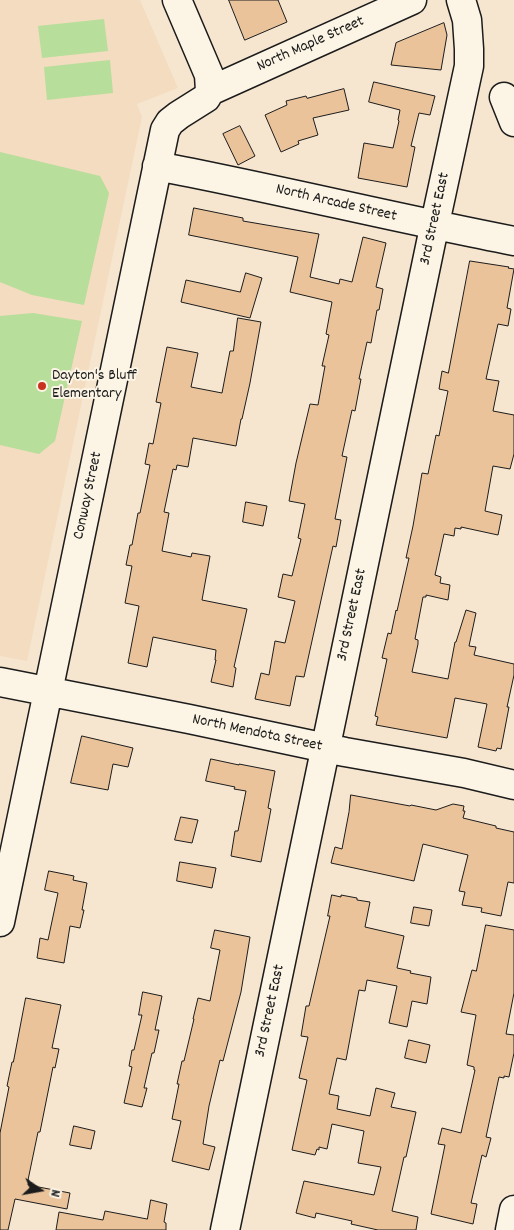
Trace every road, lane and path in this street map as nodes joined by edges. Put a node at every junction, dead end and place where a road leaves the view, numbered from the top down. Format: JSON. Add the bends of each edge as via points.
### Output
{"nodes":[{"id":1,"x":177,"y":0,"type":"edge"},
{"id":2,"x":412,"y":0,"type":"edge"},
{"id":3,"x":461,"y":0,"type":"edge"},
{"id":4,"x":210,"y":91,"type":"junction"},
{"id":5,"x":157,"y":166,"type":"junction"},
{"id":6,"x":434,"y":225,"type":"junction"},
{"id":7,"x":514,"y":241,"type":"edge"},
{"id":8,"x":0,"y":682,"type":"edge"},
{"id":9,"x":49,"y":692,"type":"junction"},
{"id":10,"x":325,"y":748,"type":"junction"},
{"id":11,"x":514,"y":785,"type":"edge"},
{"id":12,"x":0,"y":922,"type":"edge"},
{"id":13,"x":514,"y":1210,"type":"edge"},
{"id":14,"x":225,"y":1230,"type":"edge"},
{"id":15,"x":510,"y":1230,"type":"edge"}],
"edges":[{"from":1,"to":4,"type":"street","via":[[209,75]]},
{"from":2,"to":4,"type":"street","name":"North Maple Street"},
{"from":3,"to":6,"type":"street","name":"3rd Street East","via":[[467,20],[468,66]]},
{"from":4,"to":5,"type":"street","name":"Conway Street","via":[[206,98],[170,122],[165,130]]},
{"from":5,"to":6,"type":"street","name":"North Arcade Street"},
{"from":5,"to":9,"type":"street","name":"Conway Street"},
{"from":6,"to":7,"type":"street","name":"North Arcade Street"},
{"from":6,"to":10,"type":"street","name":"3rd Street East"},
{"from":8,"to":9,"type":"street","name":"North Mendota Street"},
{"from":9,"to":10,"type":"street","name":"North Mendota Street"},
{"from":9,"to":12,"type":"street","name":"Conway Street"},
{"from":10,"to":11,"type":"street","name":"North Mendota Street"},
{"from":10,"to":14,"type":"street","name":"3rd Street East"},
{"from":13,"to":15,"type":"street"}]}
